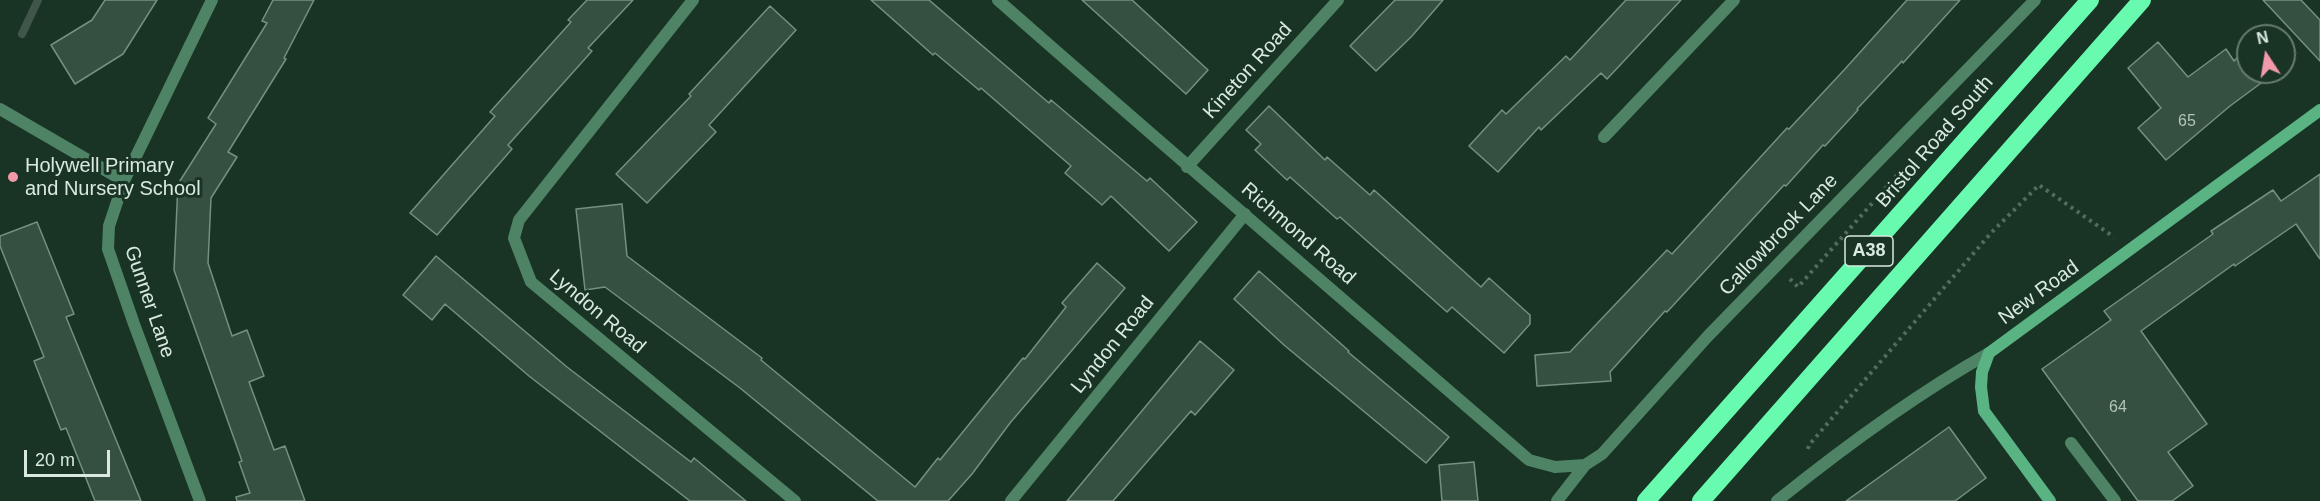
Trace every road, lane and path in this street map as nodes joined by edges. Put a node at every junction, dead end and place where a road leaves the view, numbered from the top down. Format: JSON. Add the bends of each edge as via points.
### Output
{"nodes":[{"id":1,"x":212,"y":0,"type":"edge"},
{"id":2,"x":693,"y":0,"type":"edge"},
{"id":3,"x":998,"y":0,"type":"edge"},
{"id":4,"x":1338,"y":0,"type":"edge"},
{"id":5,"x":1734,"y":0,"type":"edge"},
{"id":6,"x":2035,"y":0,"type":"edge"},
{"id":7,"x":2090,"y":0,"type":"edge"},
{"id":8,"x":2142,"y":0,"type":"edge"},
{"id":9,"x":0,"y":109,"type":"edge"},
{"id":10,"x":2320,"y":110,"type":"edge"},
{"id":11,"x":1604,"y":138,"type":"dead end"},
{"id":12,"x":1188,"y":167,"type":"junction"},
{"id":13,"x":1903,"y":168,"type":"dead end"},
{"id":14,"x":124,"y":181,"type":"junction"},
{"id":15,"x":1245,"y":214,"type":"junction"},
{"id":16,"x":2132,"y":249,"type":"junction"},
{"id":17,"x":1776,"y":266,"type":"junction"},
{"id":18,"x":1989,"y":353,"type":"junction"},
{"id":19,"x":2071,"y":443,"type":"dead end"},
{"id":20,"x":1585,"y":465,"type":"junction"},
{"id":21,"x":1806,"y":478,"type":"junction"},
{"id":22,"x":200,"y":501,"type":"edge"},
{"id":23,"x":795,"y":501,"type":"edge"},
{"id":24,"x":1011,"y":501,"type":"edge"},
{"id":25,"x":1557,"y":501,"type":"edge"},
{"id":26,"x":1646,"y":501,"type":"edge"},
{"id":27,"x":1701,"y":501,"type":"edge"},
{"id":28,"x":1777,"y":501,"type":"edge"},
{"id":29,"x":2050,"y":501,"type":"edge"},
{"id":30,"x":2115,"y":501,"type":"edge"}],
"edges":[{"from":1,"to":14,"type":"street","name":"Gunner Lane"},
{"from":2,"to":23,"type":"street","name":"Lyndon Road","via":[[519,220],[514,238],[531,282]]},
{"from":3,"to":12,"type":"street","name":"Richmond Road"},
{"from":4,"to":12,"type":"street","name":"Kineton Road"},
{"from":5,"to":11,"type":"street"},
{"from":6,"to":17,"type":"street","name":"Callowbrook Lane"},
{"from":7,"to":26,"type":"highway","name":"Bristol Road South","number":"A38"},
{"from":8,"to":27,"type":"highway","number":"A38"},
{"from":9,"to":14,"type":"street"},
{"from":10,"to":16,"type":"street","name":"New Road"},
{"from":12,"to":15,"type":"street","name":"Richmond Road"},
{"from":13,"to":17,"type":"path","via":[[1798,287]]},
{"from":14,"to":22,"type":"street","name":"Gunner Lane","via":[[109,226],[108,249]]},
{"from":15,"to":20,"type":"street","name":"Richmond Road","via":[[1529,460],[1555,467]]},
{"from":15,"to":24,"type":"street","name":"Lyndon Road"},
{"from":16,"to":18,"type":"street","name":"New Road"},
{"from":16,"to":21,"type":"path","via":[[2039,185],[1991,233],[1809,445]]},
{"from":17,"to":20,"type":"street","name":"Callowbrook Lane","via":[[1602,454]]},
{"from":18,"to":21,"type":"street","name":"New Road","via":[[1941,380]]},
{"from":18,"to":29,"type":"street","via":[[1982,372],[1984,411]]},
{"from":19,"to":30,"type":"street"},
{"from":20,"to":25,"type":"street","name":"Callowbrook Lane"},
{"from":21,"to":28,"type":"street","name":"New Road"}]}
